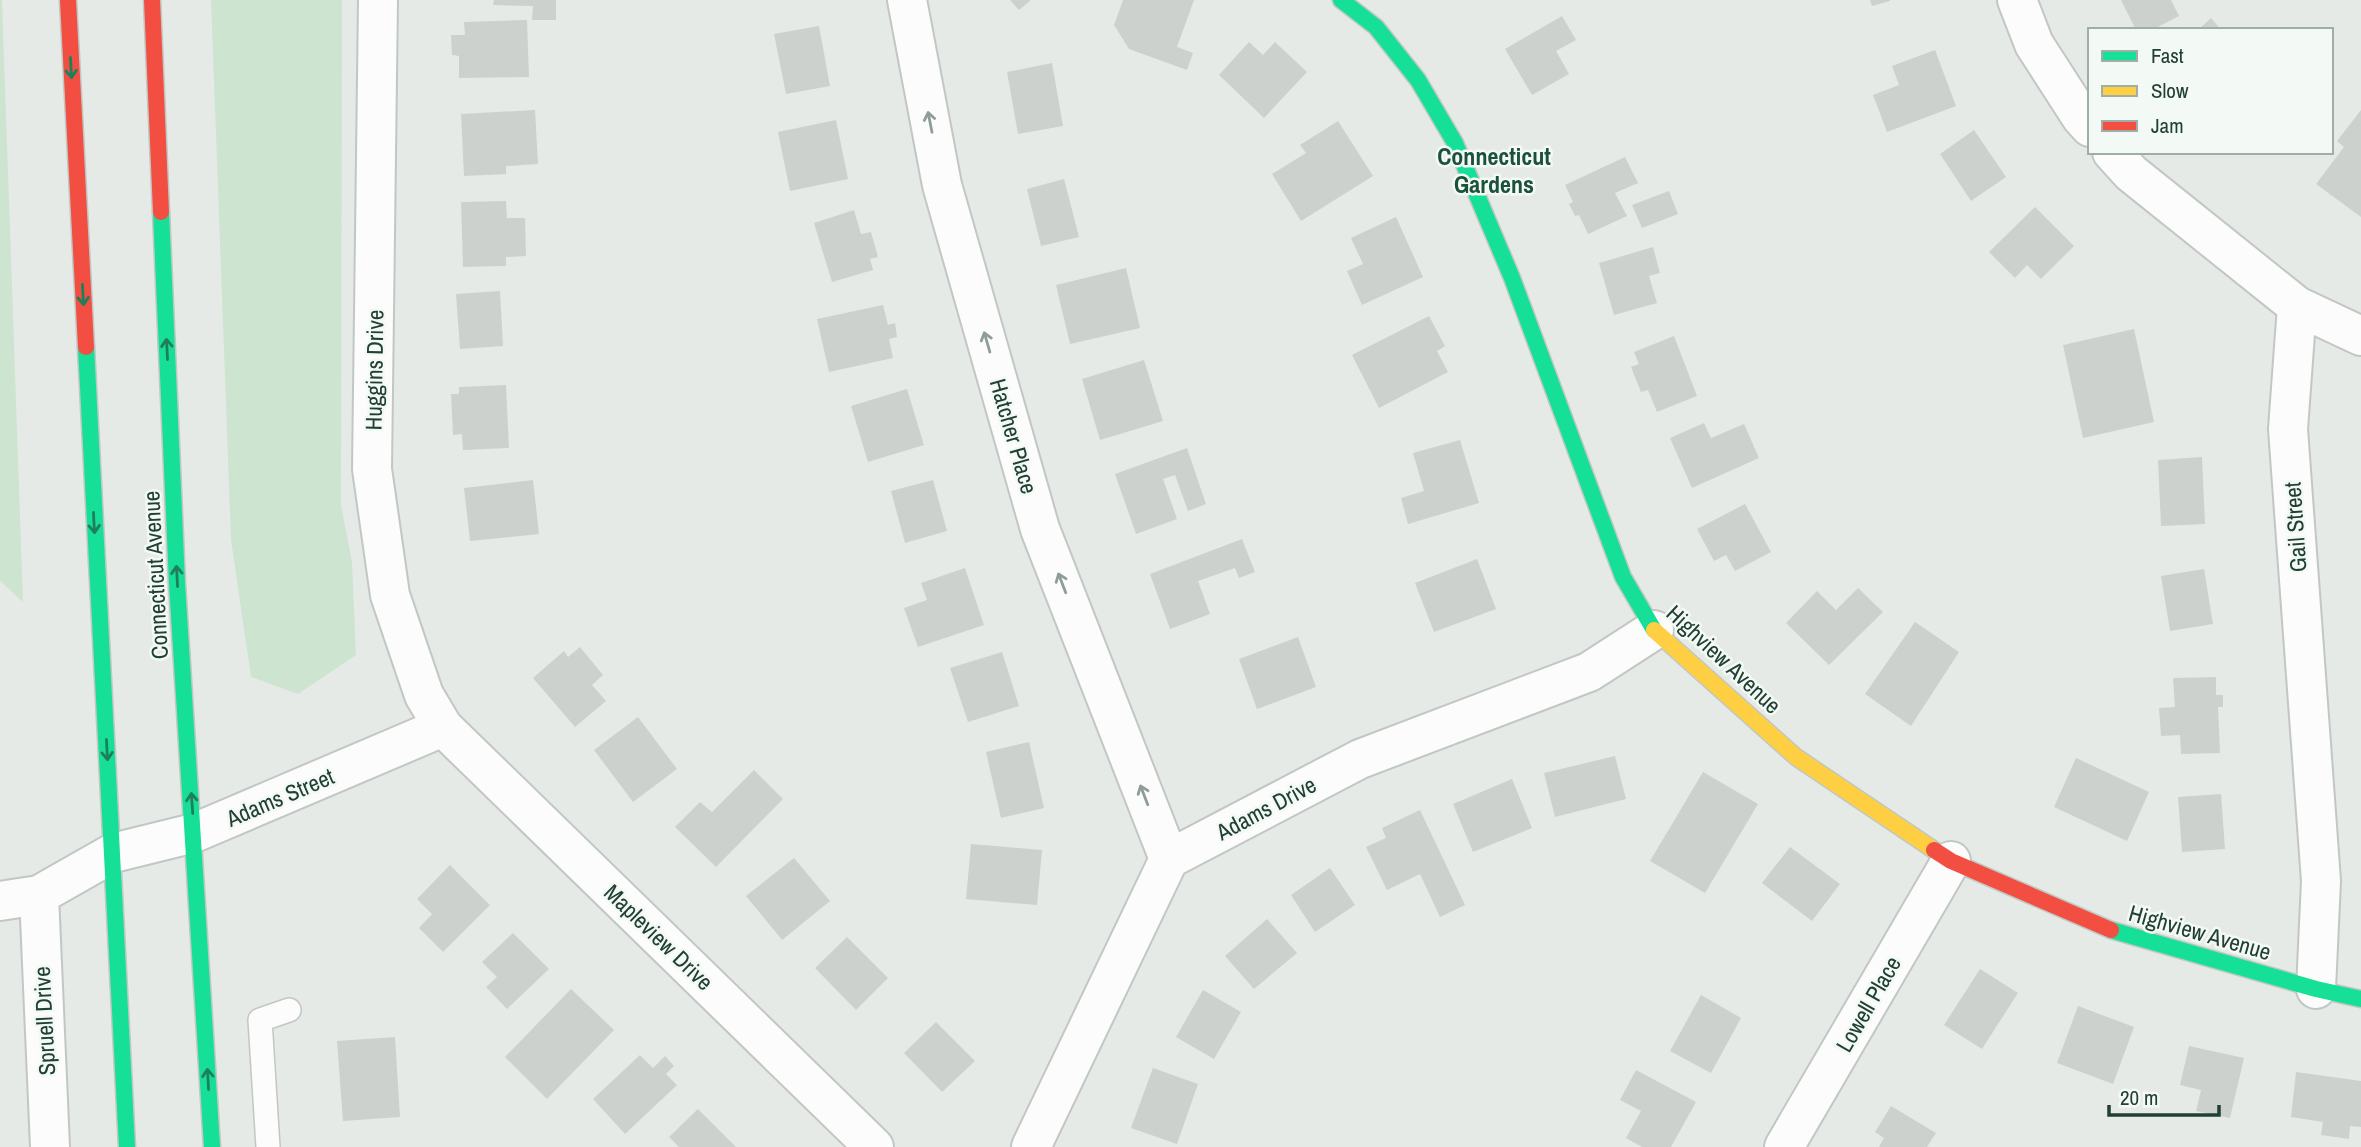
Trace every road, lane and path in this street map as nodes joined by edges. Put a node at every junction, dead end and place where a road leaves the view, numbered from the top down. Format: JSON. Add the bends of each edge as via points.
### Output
{"nodes":[{"id":1,"x":68,"y":0,"type":"edge"},
{"id":2,"x":152,"y":0,"type":"edge"},
{"id":3,"x":379,"y":0,"type":"edge"},
{"id":4,"x":907,"y":0,"type":"edge"},
{"id":5,"x":1341,"y":0,"type":"edge"},
{"id":6,"x":2017,"y":0,"type":"edge"},
{"id":7,"x":2088,"y":125,"type":"edge"},
{"id":8,"x":2114,"y":154,"type":"edge"},
{"id":9,"x":2297,"y":306,"type":"junction"},
{"id":10,"x":2361,"y":336,"type":"edge"},
{"id":11,"x":1654,"y":630,"type":"junction"},
{"id":12,"x":443,"y":727,"type":"junction"},
{"id":13,"x":194,"y":833,"type":"junction"},
{"id":14,"x":113,"y":853,"type":"junction"},
{"id":15,"x":1169,"y":859,"type":"junction"},
{"id":16,"x":1951,"y":861,"type":"junction"},
{"id":17,"x":38,"y":895,"type":"junction"},
{"id":18,"x":0,"y":901,"type":"edge"},
{"id":19,"x":2316,"y":989,"type":"junction"},
{"id":20,"x":2361,"y":999,"type":"edge"},
{"id":21,"x":289,"y":1010,"type":"dead end"},
{"id":22,"x":50,"y":1147,"type":"edge"},
{"id":23,"x":127,"y":1147,"type":"edge"},
{"id":24,"x":212,"y":1147,"type":"edge"},
{"id":25,"x":268,"y":1147,"type":"edge"},
{"id":26,"x":874,"y":1147,"type":"edge"},
{"id":27,"x":1031,"y":1147,"type":"edge"},
{"id":28,"x":1784,"y":1147,"type":"edge"}],
"edges":[{"from":1,"to":14,"type":"main road","one_way":true},
{"from":13,"to":2,"type":"main road","name":"Connecticut Avenue","one_way":true,"via":[[177,583]]},
{"from":3,"to":12,"type":"street","name":"Huggins Drive","via":[[372,469],[390,595],[424,695]]},
{"from":15,"to":4,"type":"street","name":"Hatcher Place","one_way":true,"via":[[1041,529],[942,185]]},
{"from":5,"to":11,"type":"main road","name":"Highview Avenue","via":[[1376,27],[1409,69],[1455,144],[1512,278],[1623,578]]},
{"from":6,"to":7,"type":"street","via":[[2034,44]]},
{"from":8,"to":9,"type":"street","via":[[2131,173]]},
{"from":9,"to":10,"type":"street"},
{"from":9,"to":19,"type":"street","name":"Gail Street","via":[[2288,429],[2321,881]]},
{"from":11,"to":15,"type":"street","name":"Adams Drive","via":[[1588,672],[1360,759]]},
{"from":11,"to":16,"type":"main road","name":"Highview Avenue","via":[[1796,757]]},
{"from":12,"to":13,"type":"street","name":"Adams Street"},
{"from":12,"to":26,"type":"street","name":"Mapleview Drive"},
{"from":13,"to":14,"type":"street","name":"Adams Street"},
{"from":24,"to":13,"type":"main road","name":"Connecticut Avenue","one_way":true},
{"from":14,"to":17,"type":"street"},
{"from":14,"to":23,"type":"main road"},
{"from":15,"to":27,"type":"street"},
{"from":16,"to":19,"type":"main road","name":"Highview Avenue","via":[[2115,932]]},
{"from":16,"to":28,"type":"street","name":"Lowell Place"},
{"from":17,"to":18,"type":"street"},
{"from":17,"to":22,"type":"street","name":"Spruell Drive"},
{"from":19,"to":20,"type":"main road","name":"Highview Avenue"},
{"from":21,"to":25,"type":"lane","via":[[260,1020]]}]}
